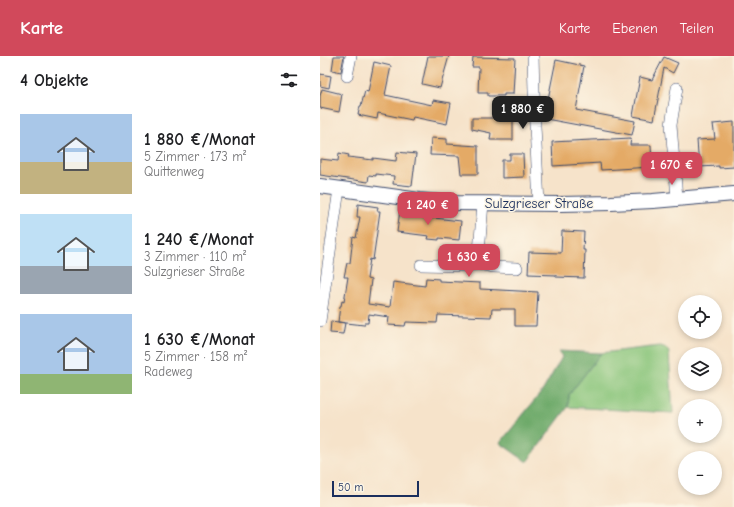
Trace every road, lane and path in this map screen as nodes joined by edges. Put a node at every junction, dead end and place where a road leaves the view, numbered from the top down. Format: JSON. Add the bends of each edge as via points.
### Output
{"nodes":[{"id":1,"x":351,"y":56,"type":"edge"},
{"id":2,"x":533,"y":56,"type":"edge"},
{"id":3,"x":347,"y":76,"type":"dead end"},
{"id":4,"x":678,"y":88,"type":"dead end"},
{"id":5,"x":320,"y":186,"type":"edge"},
{"id":6,"x":339,"y":189,"type":"junction"},
{"id":7,"x":734,"y":194,"type":"edge"},
{"id":8,"x":677,"y":198,"type":"junction"},
{"id":9,"x":483,"y":203,"type":"junction"},
{"id":10,"x":539,"y":204,"type":"junction"},
{"id":11,"x":478,"y":264,"type":"junction"},
{"id":12,"x":421,"y":265,"type":"dead end"},
{"id":13,"x":517,"y":268,"type":"dead end"},
{"id":14,"x":320,"y":321,"type":"edge"}],
"edges":[{"from":1,"to":3,"type":"street"},
{"from":2,"to":10,"type":"street"},
{"from":4,"to":8,"type":"street","via":[[671,125]]},
{"from":5,"to":6,"type":"street","name":"Sulzgrieser Straße"},
{"from":6,"to":9,"type":"street","name":"Sulzgrieser Straße","via":[[434,202]]},
{"from":6,"to":14,"type":"street"},
{"from":7,"to":8,"type":"street","name":"Sulzgrieser Straße"},
{"from":8,"to":10,"type":"street","name":"Sulzgrieser Straße","via":[[611,203]]},
{"from":9,"to":10,"type":"street","name":"Sulzgrieser Straße"},
{"from":9,"to":11,"type":"street"},
{"from":11,"to":12,"type":"street"},
{"from":11,"to":13,"type":"street"}]}
